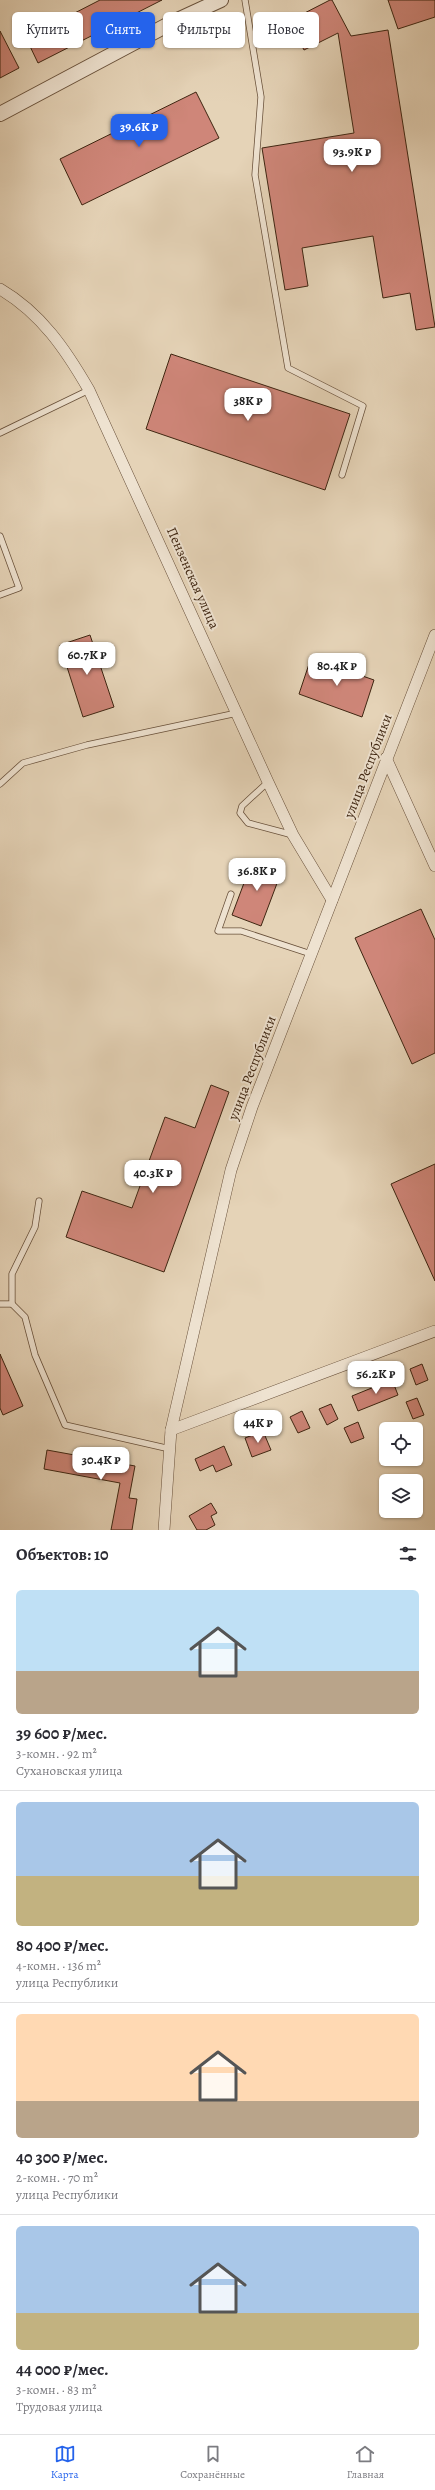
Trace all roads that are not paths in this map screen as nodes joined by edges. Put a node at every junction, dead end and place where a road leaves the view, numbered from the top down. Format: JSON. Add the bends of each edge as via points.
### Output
{"nodes":[{"id":1,"x":221,"y":0,"type":"edge"},
{"id":2,"x":245,"y":0,"type":"edge"},
{"id":3,"x":0,"y":114,"type":"edge"},
{"id":4,"x":0,"y":289,"type":"edge"},
{"id":5,"x":89,"y":390,"type":"junction"},
{"id":6,"x":0,"y":433,"type":"edge"},
{"id":7,"x":342,"y":475,"type":"dead end"},
{"id":8,"x":0,"y":536,"type":"edge"},
{"id":9,"x":0,"y":595,"type":"edge"},
{"id":10,"x":435,"y":635,"type":"edge"},
{"id":11,"x":238,"y":713,"type":"junction"},
{"id":12,"x":386,"y":758,"type":"junction"},
{"id":13,"x":268,"y":782,"type":"junction"},
{"id":14,"x":0,"y":784,"type":"edge"},
{"id":15,"x":293,"y":835,"type":"junction"},
{"id":16,"x":435,"y":866,"type":"edge"},
{"id":17,"x":231,"y":894,"type":"dead end"},
{"id":18,"x":332,"y":900,"type":"junction"},
{"id":19,"x":312,"y":954,"type":"junction"},
{"id":20,"x":39,"y":1202,"type":"dead end"},
{"id":21,"x":0,"y":1304,"type":"edge"},
{"id":22,"x":12,"y":1304,"type":"junction"},
{"id":23,"x":435,"y":1331,"type":"edge"},
{"id":24,"x":171,"y":1430,"type":"junction"},
{"id":25,"x":170,"y":1450,"type":"junction"},
{"id":26,"x":164,"y":1530,"type":"edge"}],
"edges":[{"from":1,"to":3,"type":"street"},
{"from":2,"to":7,"type":"lane","via":[[261,97],[255,175],[288,368],[363,406]]},
{"from":4,"to":5,"type":"street","name":"Пензенская улица","via":[[16,299],[55,336]]},
{"from":5,"to":6,"type":"lane"},
{"from":5,"to":11,"type":"street","name":"Пензенская улица"},
{"from":8,"to":9,"type":"lane","via":[[19,588]]},
{"from":10,"to":12,"type":"street","name":"улица Республики"},
{"from":11,"to":13,"type":"street","name":"Пензенская улица"},
{"from":11,"to":14,"type":"lane","via":[[87,745],[23,763]]},
{"from":12,"to":16,"type":"street"},
{"from":12,"to":18,"type":"street","name":"улица Республики"},
{"from":13,"to":15,"type":"street","name":"Пензенская улица"},
{"from":13,"to":15,"type":"lane","via":[[242,806],[242,818],[248,823]]},
{"from":15,"to":18,"type":"street","name":"Пензенская улица"},
{"from":17,"to":19,"type":"lane","via":[[218,932],[241,931]]},
{"from":18,"to":19,"type":"street","name":"улица Республики"},
{"from":19,"to":24,"type":"street","name":"улица Республики","via":[[252,1107],[231,1170]]},
{"from":20,"to":22,"type":"lane","via":[[35,1227],[12,1274]]},
{"from":21,"to":22,"type":"lane"},
{"from":22,"to":25,"type":"lane","via":[[25,1317],[35,1355],[65,1425]]},
{"from":23,"to":24,"type":"street"},
{"from":24,"to":25,"type":"street","name":"улица Республики"},
{"from":25,"to":26,"type":"street","name":"улица Республики"}]}
